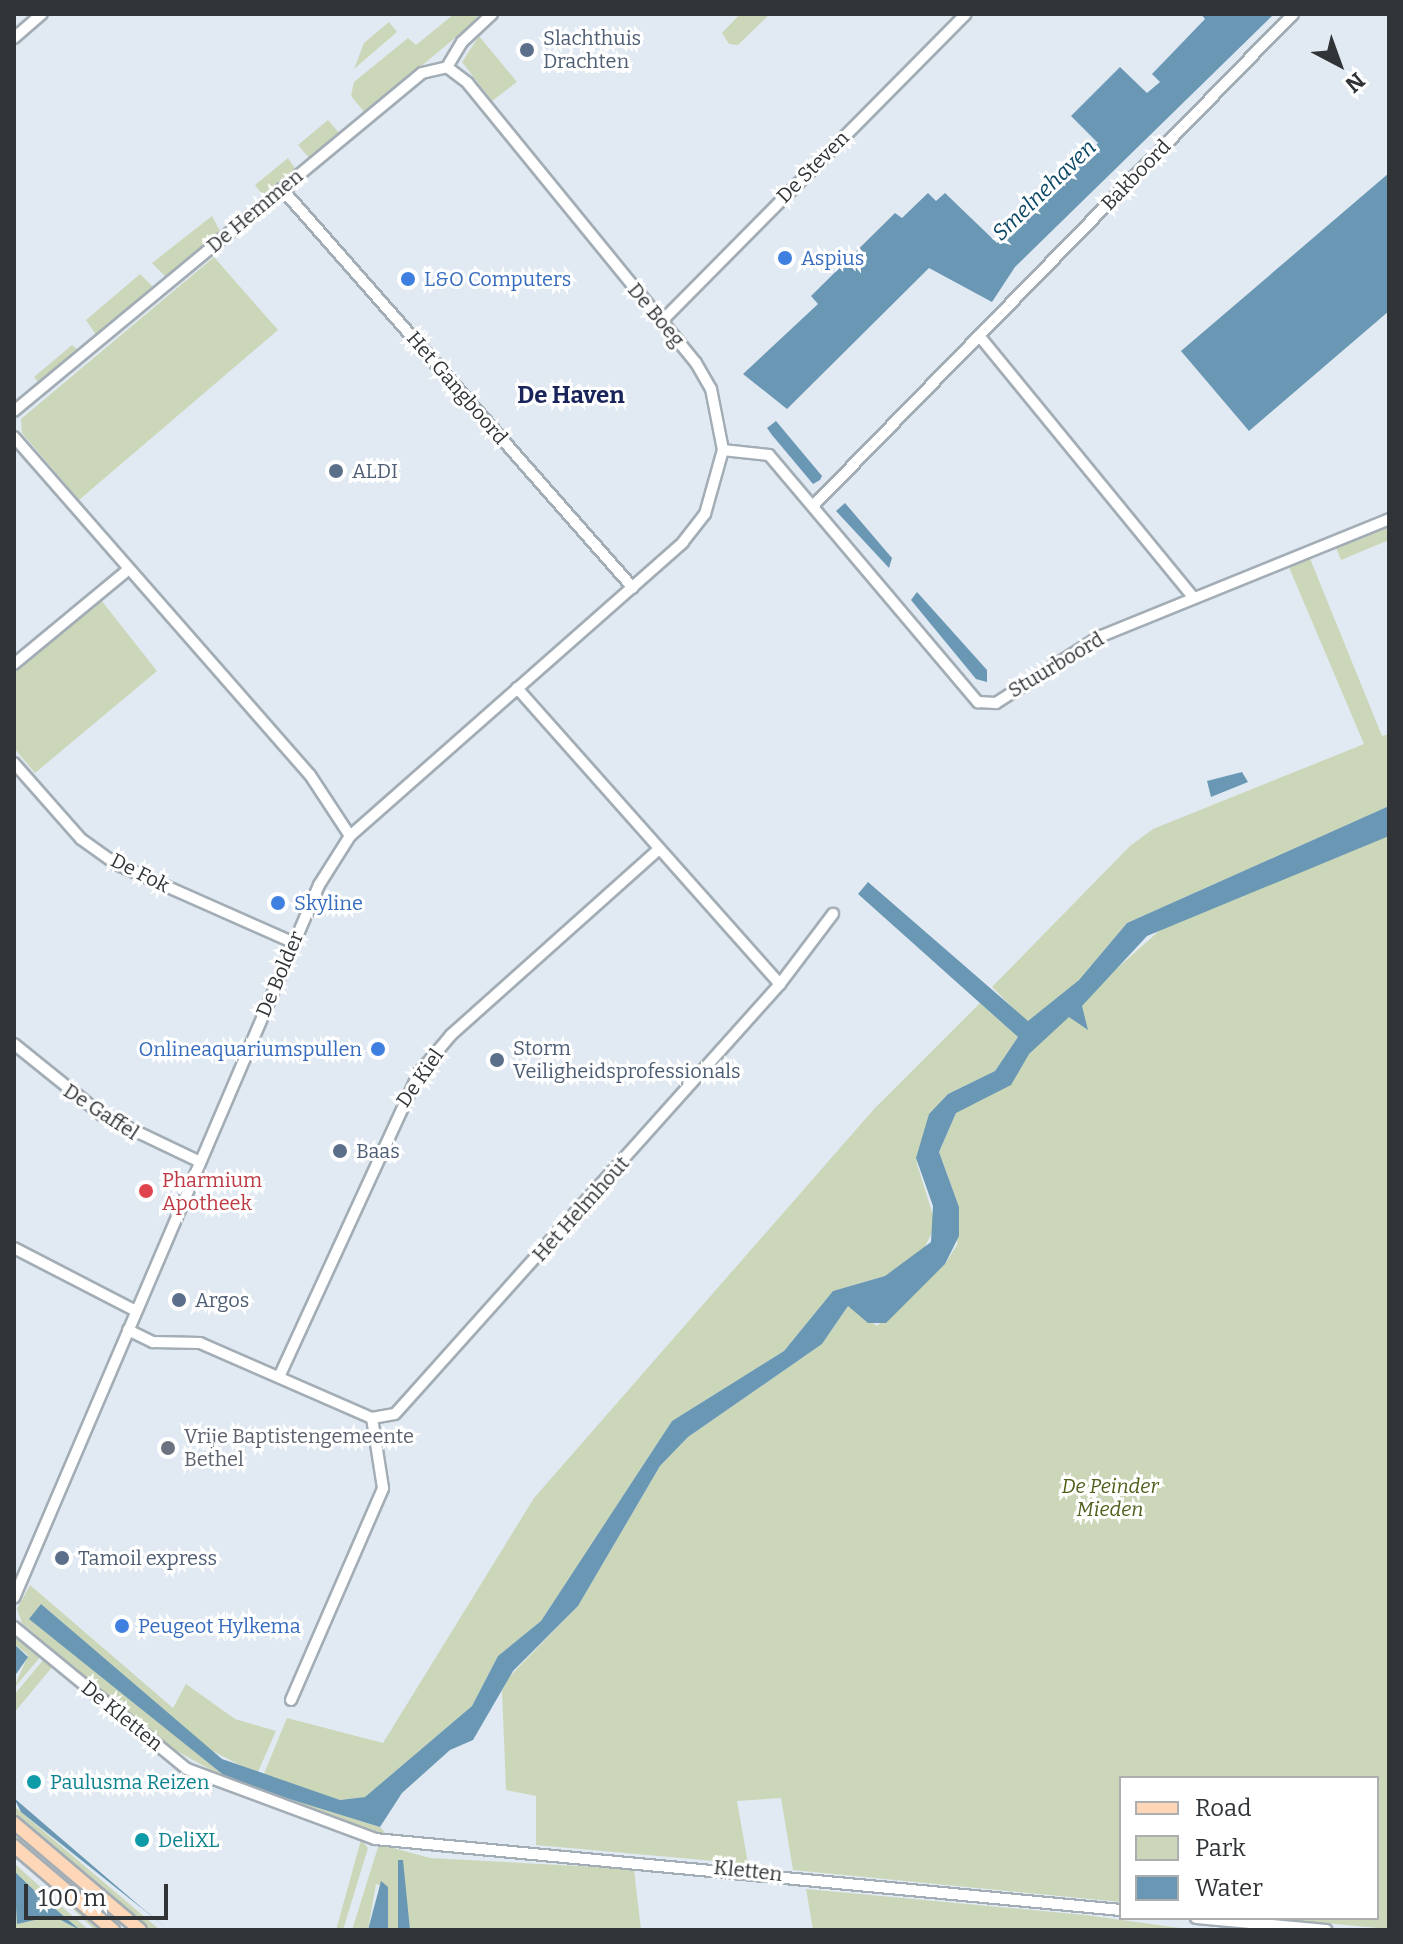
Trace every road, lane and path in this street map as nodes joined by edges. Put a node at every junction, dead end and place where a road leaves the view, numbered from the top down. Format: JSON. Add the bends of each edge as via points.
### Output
{"nodes":[{"id":1,"x":42,"y":14,"type":"edge"},
{"id":2,"x":492,"y":14,"type":"edge"},
{"id":3,"x":966,"y":14,"type":"edge"},
{"id":4,"x":1293,"y":14,"type":"edge"},
{"id":5,"x":14,"y":38,"type":"edge"},
{"id":6,"x":447,"y":67,"type":"junction"},
{"id":7,"x":282,"y":189,"type":"junction"},
{"id":8,"x":661,"y":322,"type":"junction"},
{"id":9,"x":981,"y":338,"type":"junction"},
{"id":10,"x":14,"y":411,"type":"edge"},
{"id":11,"x":14,"y":437,"type":"edge"},
{"id":12,"x":723,"y":450,"type":"junction"},
{"id":13,"x":814,"y":505,"type":"junction"},
{"id":14,"x":1389,"y":519,"type":"edge"},
{"id":15,"x":129,"y":569,"type":"junction"},
{"id":16,"x":633,"y":588,"type":"junction"},
{"id":17,"x":1194,"y":598,"type":"junction"},
{"id":18,"x":14,"y":664,"type":"edge"},
{"id":19,"x":517,"y":688,"type":"junction"},
{"id":20,"x":14,"y":763,"type":"edge"},
{"id":21,"x":350,"y":836,"type":"junction"},
{"id":22,"x":659,"y":849,"type":"junction"},
{"id":23,"x":833,"y":914,"type":"dead end"},
{"id":24,"x":294,"y":943,"type":"junction"},
{"id":25,"x":780,"y":984,"type":"junction"},
{"id":26,"x":14,"y":1044,"type":"edge"},
{"id":27,"x":200,"y":1162,"type":"junction"},
{"id":28,"x":14,"y":1248,"type":"edge"},
{"id":29,"x":136,"y":1311,"type":"junction"},
{"id":30,"x":128,"y":1330,"type":"junction"},
{"id":31,"x":279,"y":1377,"type":"junction"},
{"id":32,"x":372,"y":1418,"type":"junction"},
{"id":33,"x":14,"y":1598,"type":"edge"},
{"id":34,"x":14,"y":1627,"type":"edge"},
{"id":35,"x":291,"y":1700,"type":"dead end"},
{"id":36,"x":14,"y":1823,"type":"edge"},
{"id":37,"x":375,"y":1839,"type":"joint"},
{"id":38,"x":14,"y":1846,"type":"edge"},
{"id":39,"x":1119,"y":1910,"type":"edge"},
{"id":40,"x":1218,"y":1920,"type":"edge"},
{"id":41,"x":113,"y":1930,"type":"edge"},
{"id":42,"x":140,"y":1930,"type":"edge"},
{"id":43,"x":1326,"y":1930,"type":"edge"}],
"edges":[{"from":1,"to":5,"type":"street"},
{"from":2,"to":6,"type":"street","via":[[462,42]]},
{"from":3,"to":8,"type":"street","name":"De Steven"},
{"from":4,"to":9,"type":"street","name":"Bakboord"},
{"from":6,"to":7,"type":"street","name":"De Hemmen","via":[[422,73]]},
{"from":6,"to":8,"type":"street","name":"De Boeg","via":[[468,83]]},
{"from":7,"to":10,"type":"street","name":"De Hemmen"},
{"from":7,"to":16,"type":"street","name":"Het Gangboord"},
{"from":8,"to":12,"type":"street","name":"De Boeg","via":[[711,389]]},
{"from":9,"to":13,"type":"street","name":"Bakboord"},
{"from":9,"to":17,"type":"street"},
{"from":11,"to":15,"type":"street"},
{"from":12,"to":13,"type":"street","name":"Stuurboord","via":[[769,455]]},
{"from":12,"to":16,"type":"street","name":"De Boeg","via":[[705,514]]},
{"from":13,"to":17,"type":"street","name":"Stuurboord","via":[[978,702],[996,703],[1099,637]]},
{"from":14,"to":17,"type":"street","name":"Stuurboord"},
{"from":15,"to":18,"type":"street"},
{"from":15,"to":21,"type":"street","via":[[310,775]]},
{"from":16,"to":19,"type":"street"},
{"from":19,"to":21,"type":"street"},
{"from":19,"to":22,"type":"street"},
{"from":20,"to":24,"type":"street","name":"De Fok","via":[[81,839],[116,864]]},
{"from":21,"to":24,"type":"street","name":"De Bolder"},
{"from":22,"to":25,"type":"street"},
{"from":22,"to":31,"type":"street","name":"De Kiel","via":[[451,1035],[419,1073]]},
{"from":23,"to":25,"type":"street","name":"Het Helmhout"},
{"from":24,"to":27,"type":"street","name":"De Bolder"},
{"from":25,"to":32,"type":"street","name":"Het Helmhout","via":[[407,1406]]},
{"from":26,"to":27,"type":"street","name":"De Gaffel","via":[[102,1115]]},
{"from":27,"to":29,"type":"street","name":"De Bolder"},
{"from":28,"to":29,"type":"street"},
{"from":29,"to":30,"type":"street","name":"De Bolder"},
{"from":30,"to":31,"type":"street","via":[[153,1342],[200,1343]]},
{"from":30,"to":33,"type":"street","name":"De Bolder"},
{"from":31,"to":32,"type":"street"},
{"from":32,"to":35,"type":"street","via":[[383,1488]]},
{"from":34,"to":37,"type":"street","name":"De Kletten","via":[[187,1769]]},
{"from":36,"to":42,"type":"main road"},
{"from":37,"to":39,"type":"street","name":"Kletten"},
{"from":38,"to":41,"type":"main road"},
{"from":40,"to":43,"type":"street"}]}
